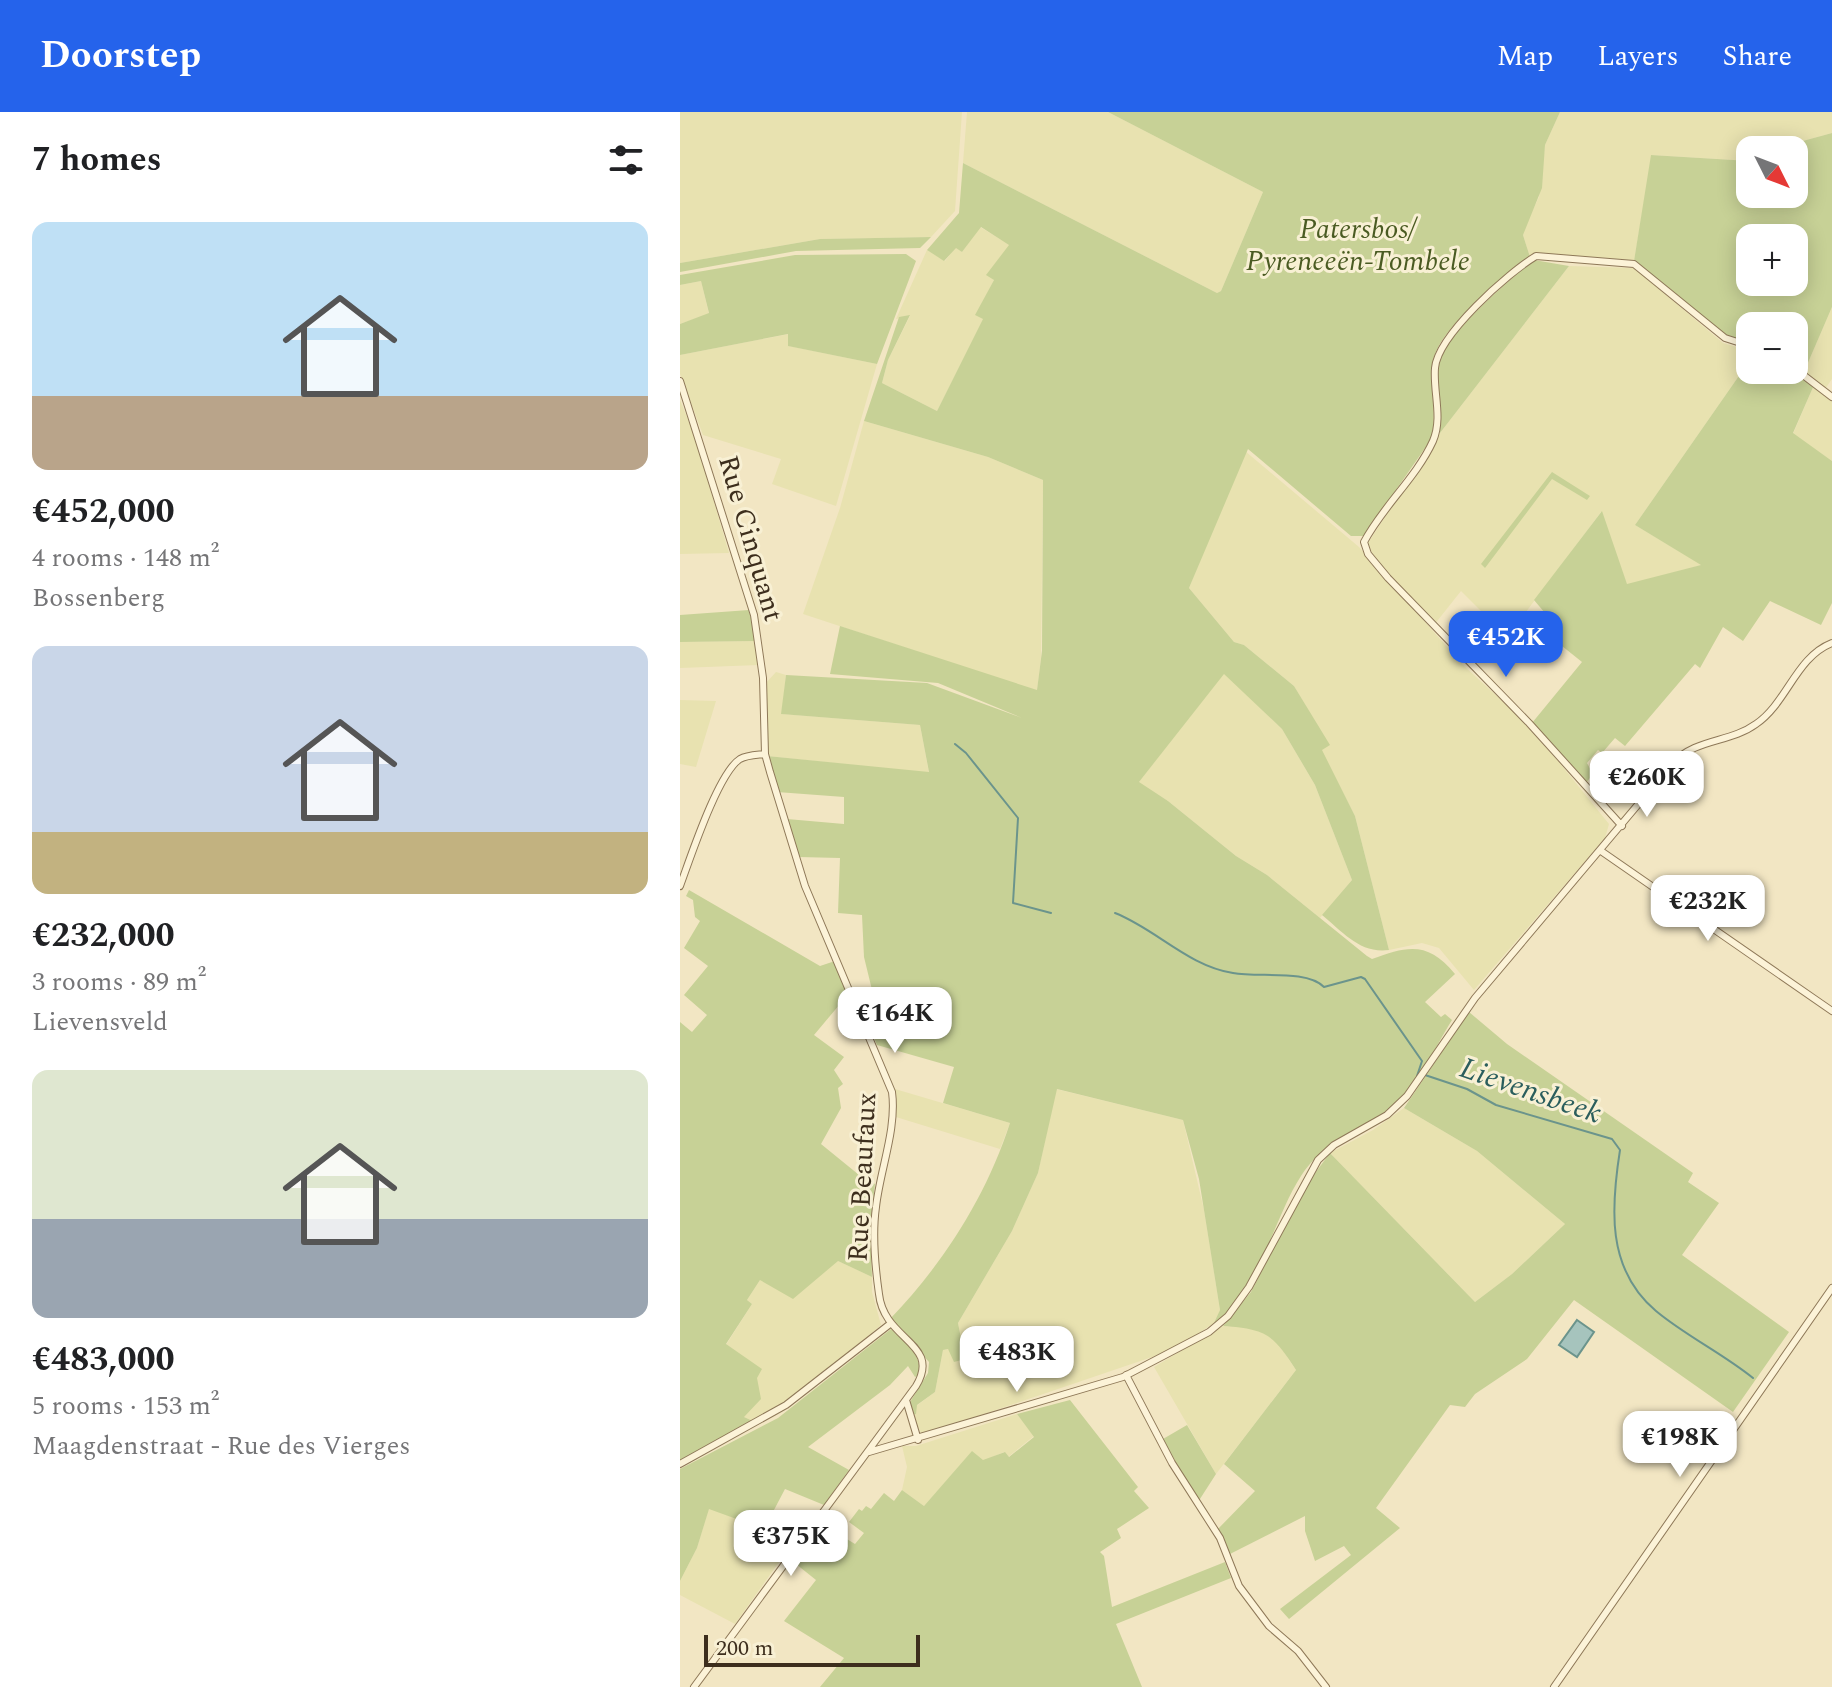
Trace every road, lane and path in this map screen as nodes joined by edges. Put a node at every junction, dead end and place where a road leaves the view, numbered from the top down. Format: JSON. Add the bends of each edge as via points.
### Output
{"nodes":[{"id":1,"x":1736,"y":342,"type":"edge"},
{"id":2,"x":1808,"y":379,"type":"edge"},
{"id":3,"x":680,"y":381,"type":"edge"},
{"id":4,"x":1832,"y":397,"type":"edge"},
{"id":5,"x":1832,"y":643,"type":"edge"},
{"id":6,"x":765,"y":754,"type":"junction"},
{"id":7,"x":1622,"y":826,"type":"junction"},
{"id":8,"x":1601,"y":851,"type":"junction"},
{"id":9,"x":680,"y":886,"type":"edge"},
{"id":10,"x":1832,"y":1011,"type":"edge"},
{"id":11,"x":1832,"y":1288,"type":"edge"},
{"id":12,"x":892,"y":1326,"type":"junction"},
{"id":13,"x":1126,"y":1375,"type":"junction"},
{"id":14,"x":906,"y":1400,"type":"junction"},
{"id":15,"x":918,"y":1440,"type":"junction"},
{"id":16,"x":866,"y":1454,"type":"junction"},
{"id":17,"x":680,"y":1464,"type":"edge"},
{"id":18,"x":694,"y":1687,"type":"edge"},
{"id":19,"x":1326,"y":1687,"type":"edge"},
{"id":20,"x":1554,"y":1687,"type":"edge"}],
"edges":[{"from":1,"to":7,"type":"street","via":[[1634,264],[1532,258],[1443,345],[1435,367],[1434,439],[1364,542],[1388,578]]},
{"from":2,"to":4,"type":"street"},
{"from":3,"to":6,"type":"street","name":"Rue Cinquant","via":[[754,615],[763,678]]},
{"from":5,"to":7,"type":"street","via":[[1812,656],[1756,724],[1679,756]]},
{"from":6,"to":9,"type":"street","via":[[743,757],[730,770]]},
{"from":6,"to":12,"type":"street","name":"Rue Beaufaux","via":[[805,886],[892,1092],[875,1227],[879,1293]]},
{"from":7,"to":8,"type":"street"},
{"from":8,"to":10,"type":"street"},
{"from":8,"to":13,"type":"street","via":[[1475,998],[1400,1103],[1318,1160],[1228,1316],[1186,1347]]},
{"from":11,"to":20,"type":"street"},
{"from":12,"to":14,"type":"street","name":"Rue Beaufaux","via":[[924,1359],[924,1371]]},
{"from":12,"to":17,"type":"street","via":[[786,1405]]},
{"from":13,"to":15,"type":"street"},
{"from":13,"to":19,"type":"street","via":[[1172,1463],[1220,1538],[1239,1586]]},
{"from":14,"to":15,"type":"street"},
{"from":14,"to":16,"type":"street","name":"Rue Beaufaux"},
{"from":15,"to":16,"type":"street"},
{"from":16,"to":18,"type":"street","name":"Rue Beaufaux"}]}
